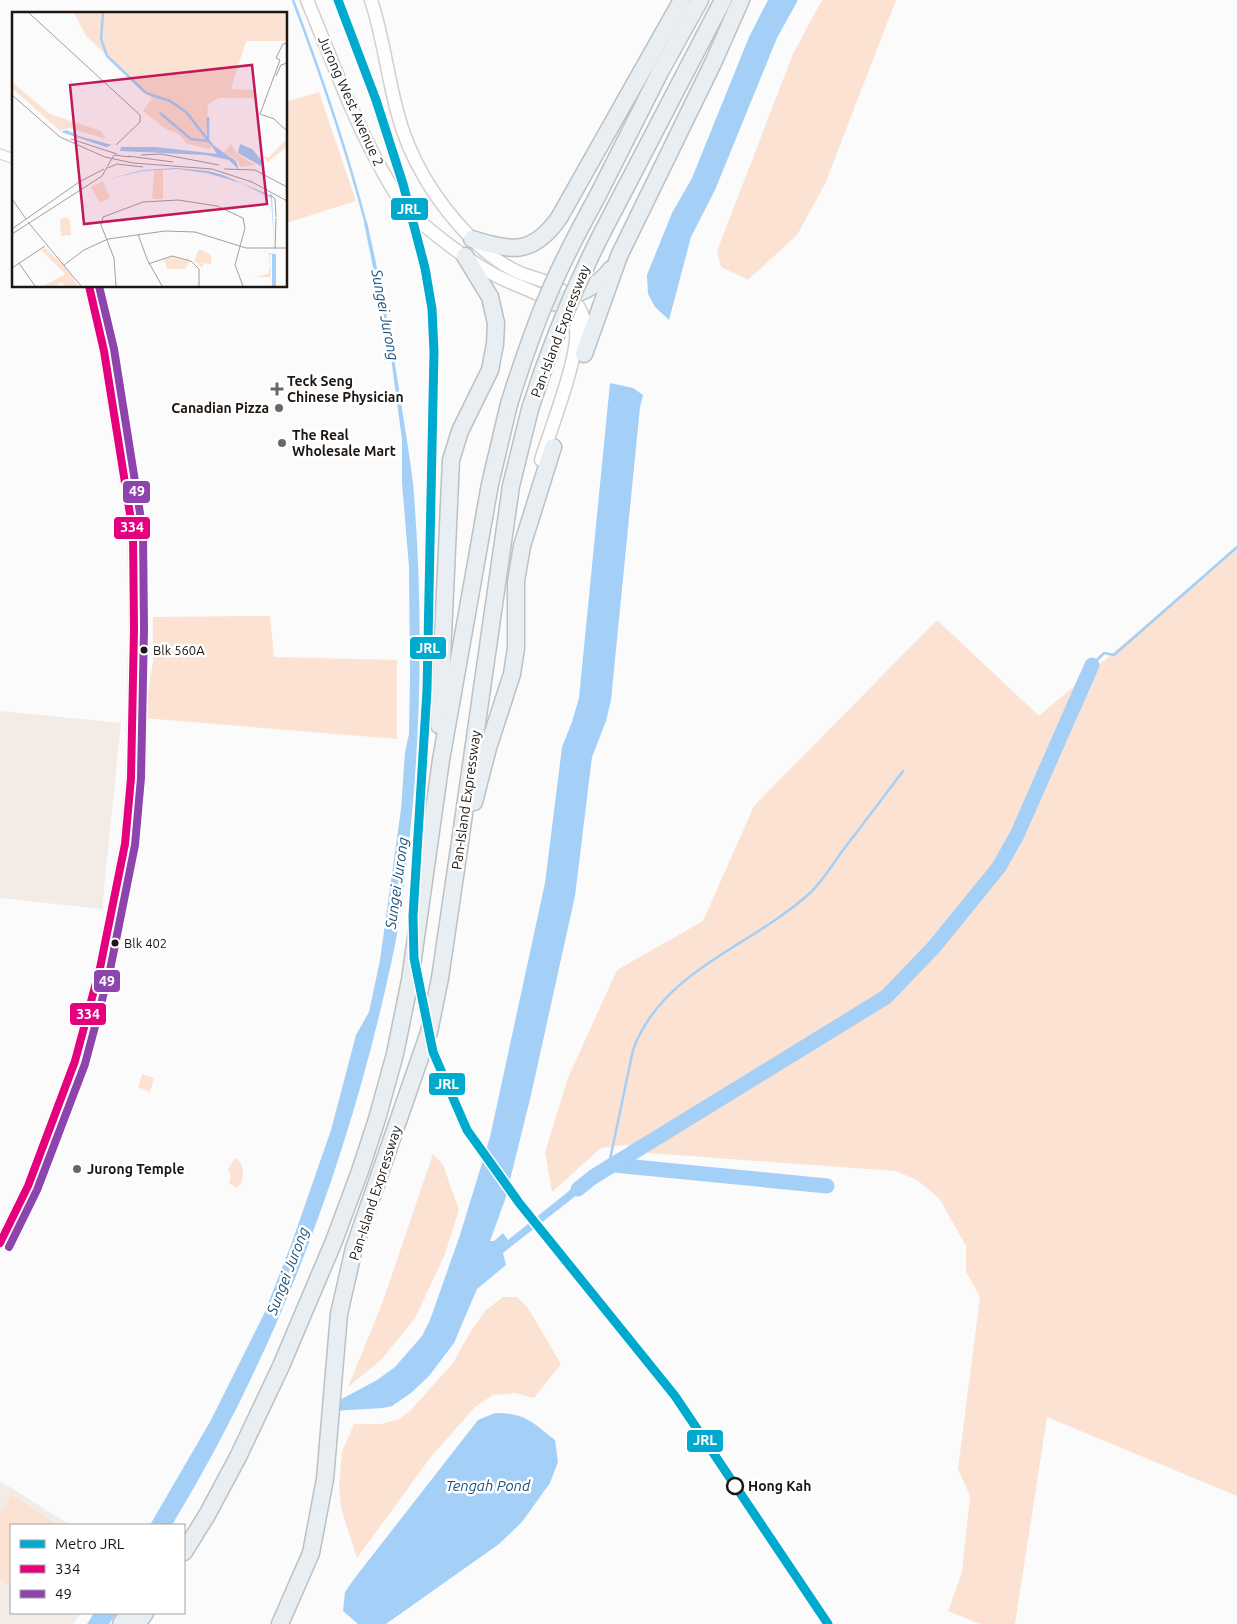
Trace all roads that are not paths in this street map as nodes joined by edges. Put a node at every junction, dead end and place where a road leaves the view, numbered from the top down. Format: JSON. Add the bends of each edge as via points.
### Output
{"nodes":[{"id":1,"x":308,"y":0,"type":"edge"},
{"id":2,"x":372,"y":0,"type":"edge"},
{"id":3,"x":682,"y":0,"type":"edge"},
{"id":4,"x":700,"y":0,"type":"edge"},
{"id":5,"x":723,"y":0,"type":"edge"},
{"id":6,"x":741,"y":0,"type":"edge"},
{"id":7,"x":0,"y":154,"type":"edge"},
{"id":8,"x":12,"y":158,"type":"edge"},
{"id":9,"x":472,"y":239,"type":"junction"},
{"id":10,"x":465,"y":256,"type":"junction"},
{"id":11,"x":619,"y":256,"type":"junction"},
{"id":12,"x":89,"y":288,"type":"edge"},
{"id":13,"x":570,"y":296,"type":"junction"},
{"id":14,"x":553,"y":302,"type":"junction"},
{"id":15,"x":584,"y":354,"type":"junction"},
{"id":16,"x":553,"y":447,"type":"joint"},
{"id":17,"x":539,"y":488,"type":"junction"},
{"id":18,"x":438,"y":780,"type":"junction"},
{"id":19,"x":460,"y":842,"type":"junction"},
{"id":20,"x":0,"y":1243,"type":"edge"},
{"id":21,"x":238,"y":1457,"type":"junction"},
{"id":22,"x":185,"y":1530,"type":"edge"},
{"id":23,"x":185,"y":1550,"type":"edge"},
{"id":24,"x":280,"y":1624,"type":"edge"}],
"edges":[{"from":1,"to":10,"type":"main road","name":"Jurong West Avenue 2","via":[[364,137],[399,199],[416,218]]},
{"from":2,"to":9,"type":"main road","via":[[397,112],[409,146],[446,210]]},
{"from":3,"to":9,"type":"highway","via":[[548,234],[535,243],[513,248]]},
{"from":4,"to":18,"type":"highway","name":"Pan-Island Expressway","bridge":true,"via":[[571,245],[527,347],[509,404],[490,484]]},
{"from":5,"to":19,"type":"highway","name":"Pan-Island Expressway","bridge":true,"via":[[587,261],[547,356],[530,409],[511,486]]},
{"from":6,"to":11,"type":"highway"},
{"from":7,"to":8,"type":"street"},
{"from":9,"to":13,"type":"main road","via":[[519,273],[548,283]]},
{"from":10,"to":14,"type":"main road","name":"Jurong West Avenue 2","via":[[494,275]]},
{"from":10,"to":18,"type":"highway","via":[[490,297],[496,323],[495,344],[490,370],[460,431],[451,460]]},
{"from":11,"to":13,"type":"highway","via":[[602,279]]},
{"from":11,"to":15,"type":"highway"},
{"from":12,"to":20,"type":"street","via":[[106,364],[133,533],[131,778],[126,844],[102,960],[75,1061],[28,1186]]},
{"from":13,"to":14,"type":"highway"},
{"from":13,"to":15,"type":"main road","via":[[585,320]]},
{"from":14,"to":17,"type":"main road","name":"Jurong West Avenue 2","via":[[574,324],[576,344],[537,473]]},
{"from":15,"to":16,"type":"main road"},
{"from":16,"to":17,"type":"highway"},
{"from":17,"to":19,"type":"highway","via":[[522,546],[516,581],[516,648],[512,674]]},
{"from":18,"to":21,"type":"highway","name":"Pan-Island Expressway","via":[[410,980],[396,1054],[377,1119],[334,1241]]},
{"from":19,"to":24,"type":"highway","name":"Pan-Island Expressway","via":[[430,1032],[354,1248],[339,1314],[325,1479],[311,1553]]},
{"from":21,"to":22,"type":"highway"},
{"from":21,"to":23,"type":"highway","name":"Pan-Island Expressway"}]}
